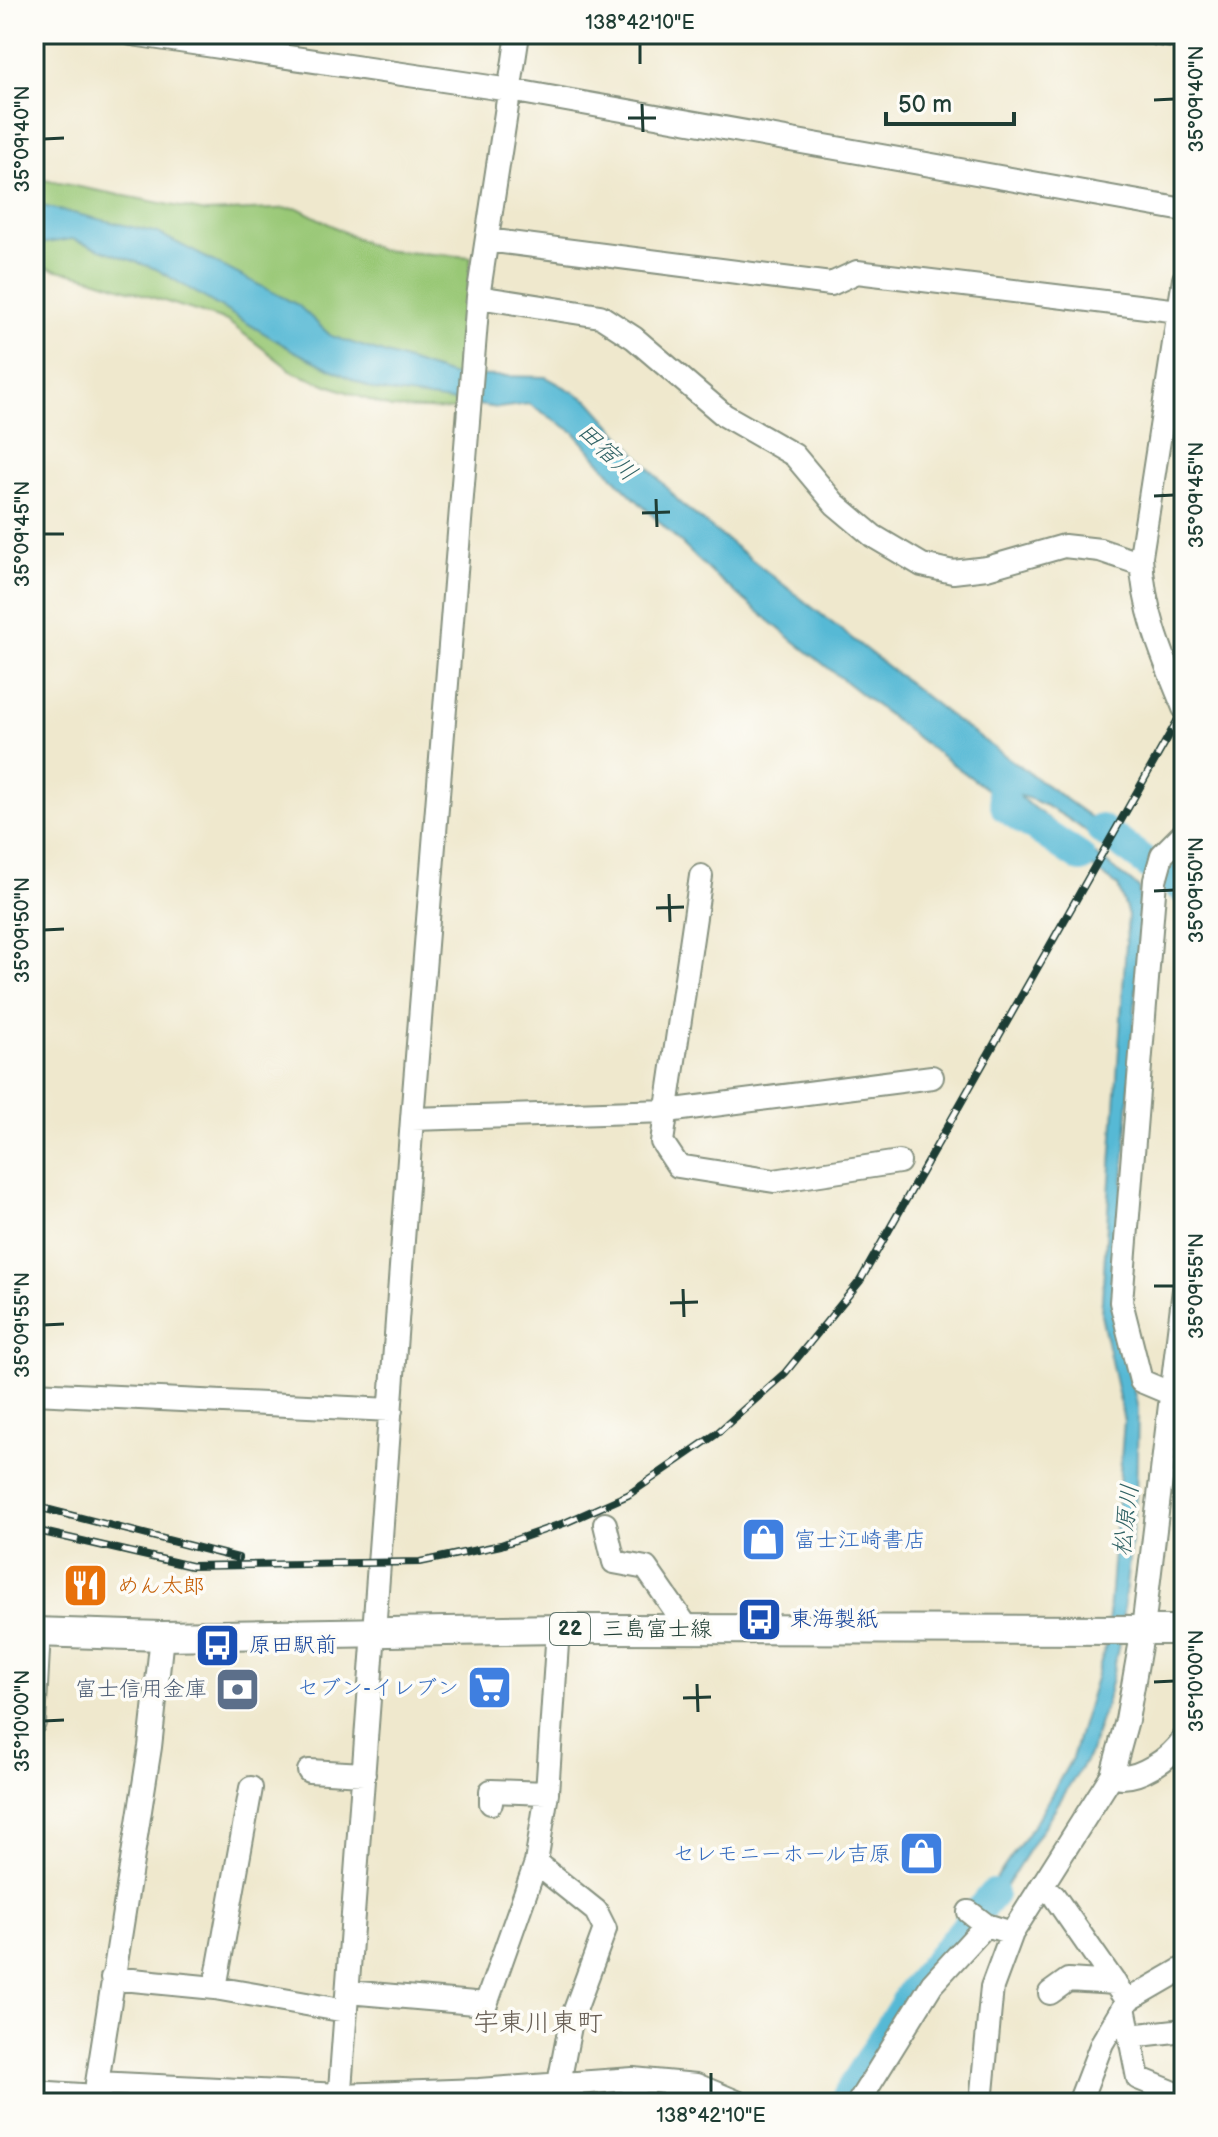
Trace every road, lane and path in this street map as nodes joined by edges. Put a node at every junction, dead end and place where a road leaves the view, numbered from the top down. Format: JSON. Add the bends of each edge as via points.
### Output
{"nodes":[{"id":1,"x":132,"y":34,"type":"edge"},
{"id":2,"x":518,"y":34,"type":"edge"},
{"id":3,"x":1158,"y":34,"type":"edge"},
{"id":4,"x":1184,"y":38,"type":"edge"},
{"id":5,"x":510,"y":90,"type":"junction"},
{"id":6,"x":1184,"y":209,"type":"edge"},
{"id":7,"x":487,"y":240,"type":"junction"},
{"id":8,"x":1184,"y":279,"type":"edge"},
{"id":9,"x":478,"y":297,"type":"junction"},
{"id":10,"x":1179,"y":311,"type":"junction"},
{"id":11,"x":1141,"y":564,"type":"junction"},
{"id":12,"x":1184,"y":708,"type":"edge"},
{"id":13,"x":1184,"y":833,"type":"edge"},
{"id":14,"x":701,"y":876,"type":"dead end"},
{"id":15,"x":932,"y":1077,"type":"dead end"},
{"id":16,"x":667,"y":1111,"type":"junction"},
{"id":17,"x":412,"y":1119,"type":"junction"},
{"id":18,"x":899,"y":1162,"type":"dead end"},
{"id":19,"x":1184,"y":1289,"type":"edge"},
{"id":20,"x":34,"y":1393,"type":"edge"},
{"id":21,"x":1172,"y":1394,"type":"junction"},
{"id":22,"x":391,"y":1410,"type":"junction"},
{"id":23,"x":1175,"y":1446,"type":"edge"},
{"id":24,"x":605,"y":1524,"type":"dead end"},
{"id":25,"x":558,"y":1629,"type":"junction"},
{"id":26,"x":1124,"y":1629,"type":"junction"},
{"id":27,"x":689,"y":1630,"type":"junction"},
{"id":28,"x":1184,"y":1630,"type":"edge"},
{"id":29,"x":376,"y":1631,"type":"junction"},
{"id":30,"x":36,"y":1632,"type":"edge"},
{"id":31,"x":162,"y":1636,"type":"junction"},
{"id":32,"x":34,"y":1723,"type":"edge"},
{"id":33,"x":1181,"y":1750,"type":"edge"},
{"id":34,"x":309,"y":1771,"type":"dead end"},
{"id":35,"x":364,"y":1774,"type":"junction"},
{"id":36,"x":1112,"y":1775,"type":"junction"},
{"id":37,"x":251,"y":1788,"type":"dead end"},
{"id":38,"x":547,"y":1793,"type":"junction"},
{"id":39,"x":491,"y":1803,"type":"dead end"},
{"id":40,"x":536,"y":1863,"type":"junction"},
{"id":41,"x":1042,"y":1885,"type":"junction"},
{"id":42,"x":1012,"y":1933,"type":"junction"},
{"id":43,"x":1184,"y":1968,"type":"edge"},
{"id":44,"x":112,"y":1978,"type":"junction"},
{"id":45,"x":215,"y":1988,"type":"junction"},
{"id":46,"x":1050,"y":1993,"type":"dead end"},
{"id":47,"x":1122,"y":1997,"type":"junction"},
{"id":48,"x":347,"y":2001,"type":"junction"},
{"id":49,"x":1184,"y":2030,"type":"edge"},
{"id":50,"x":1130,"y":2036,"type":"junction"},
{"id":51,"x":633,"y":2079,"type":"junction"},
{"id":52,"x":559,"y":2083,"type":"junction"},
{"id":53,"x":34,"y":2092,"type":"edge"},
{"id":54,"x":585,"y":2092,"type":"edge"},
{"id":55,"x":98,"y":2094,"type":"edge"},
{"id":56,"x":479,"y":2097,"type":"edge"},
{"id":57,"x":1184,"y":2097,"type":"edge"},
{"id":58,"x":340,"y":2099,"type":"edge"},
{"id":59,"x":634,"y":2103,"type":"edge"},
{"id":60,"x":739,"y":2103,"type":"edge"},
{"id":61,"x":858,"y":2103,"type":"edge"},
{"id":62,"x":981,"y":2103,"type":"edge"},
{"id":63,"x":1079,"y":2103,"type":"edge"}],
"edges":[{"from":1,"to":5,"type":"street"},
{"from":2,"to":5,"type":"street"},
{"from":3,"to":4,"type":"street"},
{"from":5,"to":6,"type":"street"},
{"from":5,"to":7,"type":"street"},
{"from":7,"to":9,"type":"street"},
{"from":7,"to":10,"type":"street","via":[[831,284],[857,272]]},
{"from":8,"to":10,"type":"street"},
{"from":9,"to":11,"type":"street","via":[[600,316],[634,338],[724,415],[794,455],[835,504],[873,536],[922,565],[953,572],[987,568],[1064,546],[1100,550]]},
{"from":9,"to":17,"type":"street"},
{"from":10,"to":11,"type":"street"},
{"from":11,"to":12,"type":"street","via":[[1154,635]]},
{"from":13,"to":21,"type":"street","via":[[1162,855],[1155,880],[1121,1302],[1141,1381]]},
{"from":14,"to":16,"type":"street"},
{"from":15,"to":16,"type":"street"},
{"from":16,"to":17,"type":"street"},
{"from":16,"to":18,"type":"street","via":[[662,1142],[678,1166],[774,1181]]},
{"from":17,"to":22,"type":"street"},
{"from":19,"to":21,"type":"street"},
{"from":20,"to":22,"type":"street"},
{"from":21,"to":23,"type":"street"},
{"from":22,"to":29,"type":"street"},
{"from":23,"to":26,"type":"street"},
{"from":24,"to":27,"type":"street","via":[[614,1562],[646,1568]]},
{"from":25,"to":27,"type":"main road","name":"三島富士線","number":"22"},
{"from":25,"to":29,"type":"main road","name":"三島富士線","number":"22"},
{"from":25,"to":38,"type":"street"},
{"from":26,"to":27,"type":"main road","name":"三島富士線","number":"22"},
{"from":26,"to":28,"type":"main road","name":"三島富士線","number":"22"},
{"from":26,"to":36,"type":"street","via":[[1127,1720]]},
{"from":29,"to":31,"type":"main road","name":"三島富士線","number":"22"},
{"from":29,"to":35,"type":"street"},
{"from":30,"to":31,"type":"main road","name":"三島富士線","number":"22"},
{"from":30,"to":32,"type":"street"},
{"from":31,"to":44,"type":"street","via":[[150,1747]]},
{"from":33,"to":36,"type":"street","via":[[1135,1775]]},
{"from":34,"to":35,"type":"street"},
{"from":35,"to":48,"type":"street"},
{"from":36,"to":41,"type":"street"},
{"from":37,"to":45,"type":"street"},
{"from":38,"to":39,"type":"street","via":[[491,1791]]},
{"from":38,"to":40,"type":"street"},
{"from":40,"to":48,"type":"street","via":[[486,2004]]},
{"from":40,"to":52,"type":"street","via":[[596,1911],[605,1929],[571,2021]]},
{"from":41,"to":42,"type":"street"},
{"from":41,"to":47,"type":"street"},
{"from":42,"to":61,"type":"street","via":[[977,1918]]},
{"from":42,"to":62,"type":"street","via":[[992,1987]]},
{"from":43,"to":47,"type":"street"},
{"from":44,"to":45,"type":"street"},
{"from":44,"to":55,"type":"street"},
{"from":45,"to":48,"type":"street"},
{"from":46,"to":47,"type":"street","via":[[1068,1980]]},
{"from":47,"to":50,"type":"street"},
{"from":47,"to":63,"type":"street"},
{"from":48,"to":58,"type":"street"},
{"from":49,"to":50,"type":"street"},
{"from":50,"to":57,"type":"street","via":[[1138,2078]]},
{"from":51,"to":54,"type":"street"},
{"from":51,"to":59,"type":"street"},
{"from":51,"to":60,"type":"street","via":[[696,2085]]},
{"from":52,"to":54,"type":"street"},
{"from":52,"to":56,"type":"street"},
{"from":53,"to":55,"type":"street"},
{"from":55,"to":58,"type":"street"},
{"from":56,"to":58,"type":"street"}]}
